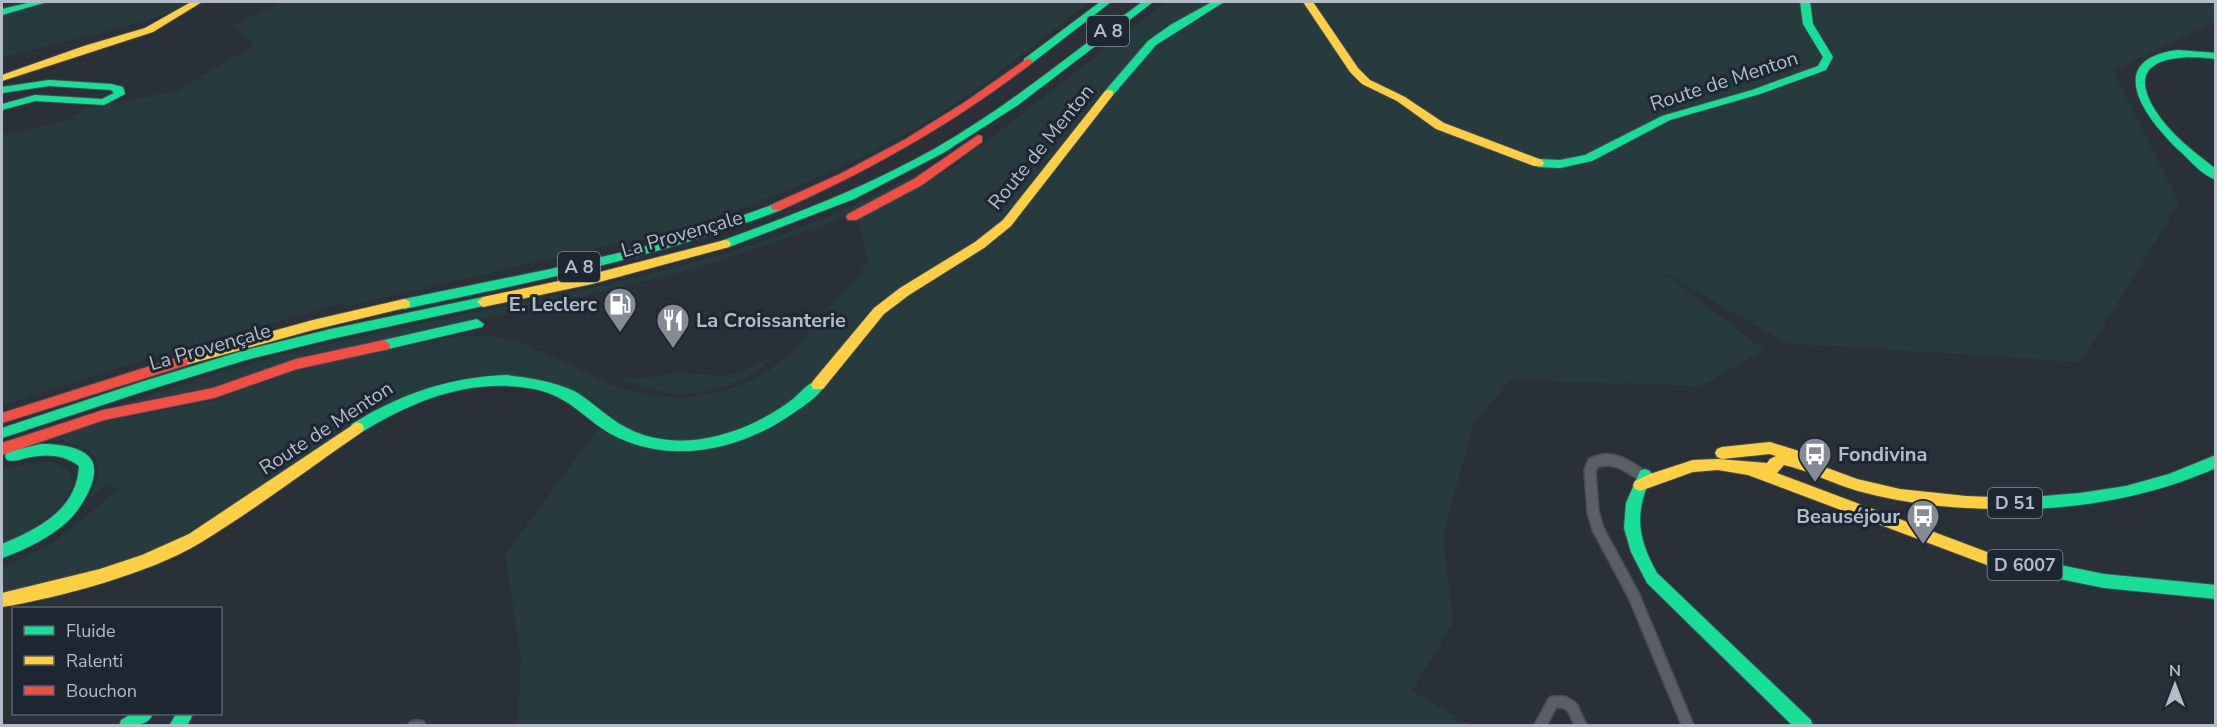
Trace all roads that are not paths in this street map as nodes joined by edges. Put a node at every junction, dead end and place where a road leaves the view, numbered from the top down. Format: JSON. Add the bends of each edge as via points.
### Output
{"nodes":[{"id":1,"x":42,"y":2,"type":"edge"},
{"id":2,"x":197,"y":2,"type":"edge"},
{"id":3,"x":1106,"y":2,"type":"edge"},
{"id":4,"x":1148,"y":2,"type":"edge"},
{"id":5,"x":1219,"y":2,"type":"edge"},
{"id":6,"x":1308,"y":2,"type":"edge"},
{"id":7,"x":1806,"y":2,"type":"edge"},
{"id":8,"x":2,"y":12,"type":"edge"},
{"id":9,"x":2216,"y":56,"type":"edge"},
{"id":10,"x":1068,"y":61,"type":"junction"},
{"id":11,"x":2,"y":78,"type":"edge"},
{"id":12,"x":2,"y":90,"type":"edge"},
{"id":13,"x":2,"y":107,"type":"edge"},
{"id":14,"x":2216,"y":176,"type":"edge"},
{"id":15,"x":852,"y":217,"type":"dead end"},
{"id":16,"x":477,"y":324,"type":"dead end"},
{"id":17,"x":2,"y":418,"type":"edge"},
{"id":18,"x":2,"y":433,"type":"edge"},
{"id":19,"x":1761,"y":448,"type":"junction"},
{"id":20,"x":2,"y":449,"type":"edge"},
{"id":21,"x":1722,"y":453,"type":"junction"},
{"id":22,"x":2,"y":460,"type":"edge"},
{"id":23,"x":2216,"y":461,"type":"edge"},
{"id":24,"x":1761,"y":468,"type":"junction"},
{"id":25,"x":1813,"y":468,"type":"junction"},
{"id":26,"x":1644,"y":481,"type":"junction"},
{"id":27,"x":2,"y":551,"type":"edge"},
{"id":28,"x":2216,"y":592,"type":"edge"},
{"id":29,"x":2,"y":600,"type":"edge"},
{"id":30,"x":144,"y":715,"type":"edge"},
{"id":31,"x":128,"y":726,"type":"edge"},
{"id":32,"x":414,"y":726,"type":"edge"},
{"id":33,"x":420,"y":726,"type":"edge"},
{"id":34,"x":1540,"y":726,"type":"edge"},
{"id":35,"x":1581,"y":726,"type":"edge"},
{"id":36,"x":1688,"y":726,"type":"edge"},
{"id":37,"x":1806,"y":726,"type":"edge"}],
"edges":[{"from":1,"to":8,"type":"main road"},
{"from":2,"to":11,"type":"main road","via":[[149,30]]},
{"from":3,"to":17,"type":"main road","name":"La Provençale","number":"A 8","via":[[982,97],[929,132],[858,171],[765,212],[626,255],[227,347]]},
{"from":4,"to":10,"type":"main road","name":"La Provençale","number":"A 8"},
{"from":5,"to":29,"type":"main road","name":"Route de Menton","via":[[1147,48],[1076,134],[1022,208],[982,245],[916,282],[877,311],[822,380],[773,421],[731,438],[673,447],[642,442],[619,432],[587,406],[560,391],[494,381],[440,386],[384,410],[165,555],[130,570]]},
{"from":6,"to":7,"type":"main road","name":"Route de Menton","via":[[1366,82],[1401,99],[1440,126],[1525,160],[1560,164],[1595,156],[1680,113],[1822,68],[1828,57],[1807,25]]},
{"from":9,"to":14,"type":"main road","via":[[2171,55],[2154,60],[2140,72],[2138,81],[2140,94],[2162,126]]},
{"from":10,"to":15,"type":"main road","via":[[953,158],[918,182]]},
{"from":10,"to":18,"type":"main road","name":"La Provençale","number":"A 8","via":[[937,152],[853,195],[774,228],[611,275],[331,334],[217,364]]},
{"from":12,"to":13,"type":"main road","via":[[49,83],[111,87],[119,89],[120,94],[104,102],[35,98]]},
{"from":16,"to":20,"type":"main road","via":[[296,364],[214,393],[103,416]]},
{"from":19,"to":21,"type":"main road","number":"D 51"},
{"from":19,"to":24,"type":"main road"},
{"from":19,"to":25,"type":"main road","number":"D 51","via":[[1782,448]]},
{"from":21,"to":24,"type":"main road","number":"D 6007"},
{"from":21,"to":26,"type":"main road","number":"D 6007","via":[[1683,457],[1654,468]]},
{"from":22,"to":27,"type":"main road","via":[[36,451],[63,450],[80,457],[88,470],[84,489],[67,512],[40,533]]},
{"from":23,"to":25,"type":"main road","number":"D 51","via":[[2170,482],[2130,492],[2041,503],[1934,499],[1880,491]]},
{"from":24,"to":25,"type":"main road","number":"D 51","via":[[1783,459]]},
{"from":24,"to":26,"type":"main road","number":"D 6007","via":[[1682,465]]},
{"from":24,"to":28,"type":"main road","number":"D 6007","via":[[1987,558],[2104,581]]},
{"from":26,"to":36,"type":"street","via":[[1614,459],[1601,458],[1590,471],[1593,512],[1605,546],[1634,596]]},
{"from":26,"to":37,"type":"main road","via":[[1634,495],[1631,536],[1652,578]]},
{"from":30,"to":31,"type":"main road"},
{"from":32,"to":33,"type":"street"},
{"from":34,"to":35,"type":"street","via":[[1553,702],[1561,700],[1579,715]]}]}
